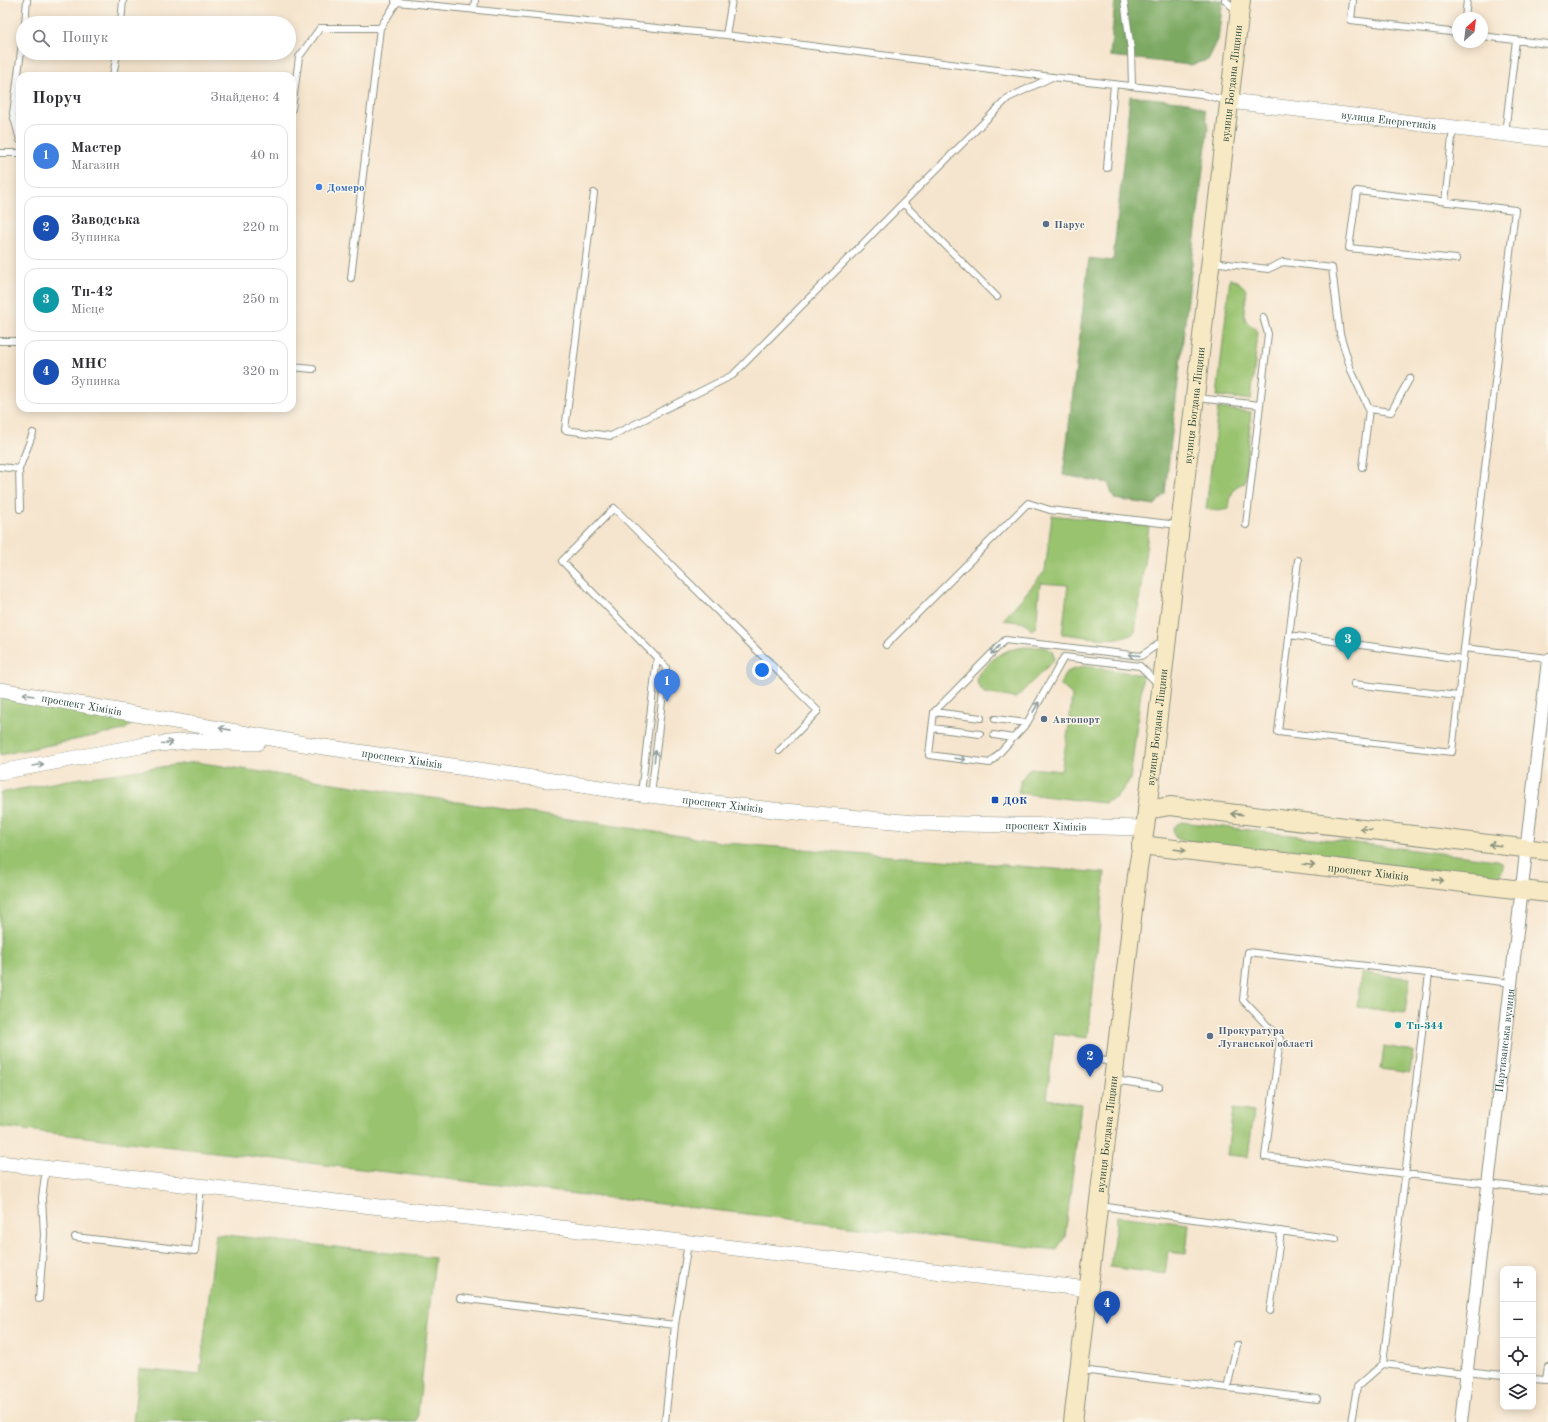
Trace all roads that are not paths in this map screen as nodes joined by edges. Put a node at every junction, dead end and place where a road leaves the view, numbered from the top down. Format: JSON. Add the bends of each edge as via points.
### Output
{"nodes":[{"id":1,"x":28,"y":0,"type":"edge"},
{"id":2,"x":123,"y":0,"type":"edge"},
{"id":3,"x":475,"y":0,"type":"edge"},
{"id":4,"x":732,"y":0,"type":"edge"},
{"id":5,"x":1124,"y":0,"type":"edge"},
{"id":6,"x":1225,"y":0,"type":"edge"},
{"id":7,"x":1353,"y":0,"type":"edge"},
{"id":8,"x":1467,"y":0,"type":"edge"},
{"id":9,"x":396,"y":1,"type":"edge"},
{"id":10,"x":1240,"y":6,"type":"edge"},
{"id":11,"x":474,"y":10,"type":"junction"},
{"id":12,"x":1465,"y":12,"type":"edge"},
{"id":13,"x":26,"y":16,"type":"edge"},
{"id":14,"x":122,"y":16,"type":"edge"},
{"id":15,"x":380,"y":28,"type":"junction"},
{"id":16,"x":1452,"y":32,"type":"edge"},
{"id":17,"x":726,"y":35,"type":"junction"},
{"id":18,"x":1488,"y":37,"type":"edge"},
{"id":19,"x":1516,"y":40,"type":"junction"},
{"id":20,"x":1548,"y":44,"type":"edge"},
{"id":21,"x":20,"y":60,"type":"edge"},
{"id":22,"x":116,"y":60,"type":"edge"},
{"id":23,"x":18,"y":72,"type":"edge"},
{"id":24,"x":114,"y":72,"type":"edge"},
{"id":25,"x":1052,"y":77,"type":"junction"},
{"id":26,"x":296,"y":80,"type":"edge"},
{"id":27,"x":1114,"y":84,"type":"junction"},
{"id":28,"x":1132,"y":86,"type":"junction"},
{"id":29,"x":16,"y":90,"type":"edge"},
{"id":30,"x":1230,"y":101,"type":"junction"},
{"id":31,"x":16,"y":125,"type":"edge"},
{"id":32,"x":1453,"y":128,"type":"junction"},
{"id":33,"x":1505,"y":134,"type":"junction"},
{"id":34,"x":1548,"y":139,"type":"edge"},
{"id":35,"x":0,"y":153,"type":"edge"},
{"id":36,"x":16,"y":153,"type":"edge"},
{"id":37,"x":1107,"y":168,"type":"dead end"},
{"id":38,"x":594,"y":193,"type":"dead end"},
{"id":39,"x":1445,"y":202,"type":"junction"},
{"id":40,"x":903,"y":203,"type":"junction"},
{"id":41,"x":1456,"y":259,"type":"dead end"},
{"id":42,"x":1212,"y":262,"type":"junction"},
{"id":43,"x":351,"y":278,"type":"dead end"},
{"id":44,"x":997,"y":297,"type":"dead end"},
{"id":45,"x":1262,"y":317,"type":"dead end"},
{"id":46,"x":0,"y":341,"type":"edge"},
{"id":47,"x":16,"y":341,"type":"edge"},
{"id":48,"x":296,"y":367,"type":"edge"},
{"id":49,"x":312,"y":369,"type":"dead end"},
{"id":50,"x":1410,"y":378,"type":"dead end"},
{"id":51,"x":1196,"y":398,"type":"junction"},
{"id":52,"x":1260,"y":405,"type":"junction"},
{"id":53,"x":1369,"y":409,"type":"junction"},
{"id":54,"x":33,"y":433,"type":"dead end"},
{"id":55,"x":0,"y":467,"type":"edge"},
{"id":56,"x":1362,"y":467,"type":"dead end"},
{"id":57,"x":19,"y":469,"type":"junction"},
{"id":58,"x":20,"y":509,"type":"dead end"},
{"id":59,"x":1181,"y":525,"type":"junction"},
{"id":60,"x":1246,"y":525,"type":"dead end"},
{"id":61,"x":1298,"y":560,"type":"dead end"},
{"id":62,"x":1289,"y":635,"type":"junction"},
{"id":63,"x":1168,"y":638,"type":"junction"},
{"id":64,"x":886,"y":645,"type":"dead end"},
{"id":65,"x":1464,"y":648,"type":"junction"},
{"id":66,"x":657,"y":657,"type":"junction"},
{"id":67,"x":1462,"y":659,"type":"junction"},
{"id":68,"x":1548,"y":666,"type":"edge"},
{"id":69,"x":1354,"y":684,"type":"dead end"},
{"id":70,"x":1162,"y":688,"type":"junction"},
{"id":71,"x":0,"y":690,"type":"edge"},
{"id":72,"x":1458,"y":696,"type":"junction"},
{"id":73,"x":934,"y":712,"type":"junction"},
{"id":74,"x":982,"y":718,"type":"dead end"},
{"id":75,"x":996,"y":719,"type":"dead end"},
{"id":76,"x":1027,"y":723,"type":"junction"},
{"id":77,"x":932,"y":728,"type":"junction"},
{"id":78,"x":980,"y":734,"type":"dead end"},
{"id":79,"x":994,"y":736,"type":"dead end"},
{"id":80,"x":1013,"y":738,"type":"junction"},
{"id":81,"x":304,"y":744,"type":"junction"},
{"id":82,"x":779,"y":751,"type":"dead end"},
{"id":83,"x":0,"y":772,"type":"edge"},
{"id":84,"x":646,"y":794,"type":"junction"},
{"id":85,"x":1147,"y":810,"type":"junction"},
{"id":86,"x":1143,"y":837,"type":"junction"},
{"id":87,"x":1526,"y":848,"type":"junction"},
{"id":88,"x":1548,"y":851,"type":"edge"},
{"id":89,"x":1522,"y":890,"type":"junction"},
{"id":90,"x":1548,"y":893,"type":"edge"},
{"id":91,"x":1429,"y":973,"type":"junction"},
{"id":92,"x":1511,"y":983,"type":"junction"},
{"id":93,"x":1084,"y":1058,"type":"dead end"},
{"id":94,"x":1114,"y":1071,"type":"junction"},
{"id":95,"x":1160,"y":1087,"type":"dead end"},
{"id":96,"x":0,"y":1162,"type":"edge"},
{"id":97,"x":46,"y":1168,"type":"junction"},
{"id":98,"x":1406,"y":1174,"type":"junction"},
{"id":99,"x":1488,"y":1183,"type":"junction"},
{"id":100,"x":201,"y":1186,"type":"junction"},
{"id":101,"x":1548,"y":1191,"type":"edge"},
{"id":102,"x":1098,"y":1206,"type":"junction"},
{"id":103,"x":1281,"y":1231,"type":"junction"},
{"id":104,"x":75,"y":1237,"type":"dead end"},
{"id":105,"x":1336,"y":1238,"type":"dead end"},
{"id":106,"x":688,"y":1243,"type":"junction"},
{"id":107,"x":1089,"y":1289,"type":"junction"},
{"id":108,"x":460,"y":1298,"type":"dead end"},
{"id":109,"x":39,"y":1299,"type":"dead end"},
{"id":110,"x":1270,"y":1311,"type":"dead end"},
{"id":111,"x":675,"y":1325,"type":"junction"},
{"id":112,"x":1237,"y":1345,"type":"dead end"},
{"id":113,"x":1384,"y":1364,"type":"junction"},
{"id":114,"x":1548,"y":1366,"type":"edge"},
{"id":115,"x":1080,"y":1370,"type":"junction"},
{"id":116,"x":1466,"y":1372,"type":"junction"},
{"id":117,"x":1500,"y":1375,"type":"edge"},
{"id":118,"x":1536,"y":1379,"type":"edge"},
{"id":119,"x":1227,"y":1388,"type":"junction"},
{"id":120,"x":1317,"y":1399,"type":"dead end"},
{"id":121,"x":665,"y":1422,"type":"edge"},
{"id":122,"x":1073,"y":1422,"type":"edge"},
{"id":123,"x":1351,"y":1422,"type":"edge"},
{"id":124,"x":1461,"y":1422,"type":"edge"}],
"edges":[{"from":1,"to":13,"type":"lane"},
{"from":2,"to":14,"type":"lane"},
{"from":3,"to":11,"type":"lane"},
{"from":4,"to":17,"type":"lane"},
{"from":5,"to":28,"type":"lane","via":[[1131,50]]},
{"from":6,"to":10,"type":"lane"},
{"from":7,"to":16,"type":"lane","via":[[1351,20]]},
{"from":8,"to":12,"type":"lane"},
{"from":9,"to":11,"type":"lane"},
{"from":9,"to":15,"type":"lane"},
{"from":10,"to":30,"type":"main road","name":"вулиця Богдана Ліщини"},
{"from":11,"to":17,"type":"lane"},
{"from":15,"to":26,"type":"lane","via":[[320,28],[299,57]]},
{"from":15,"to":43,"type":"lane"},
{"from":17,"to":25,"type":"lane"},
{"from":18,"to":19,"type":"lane"},
{"from":19,"to":20,"type":"lane"},
{"from":19,"to":33,"type":"lane"},
{"from":21,"to":23,"type":"lane"},
{"from":22,"to":24,"type":"lane"},
{"from":25,"to":27,"type":"lane"},
{"from":25,"to":40,"type":"lane","via":[[1008,98]]},
{"from":27,"to":28,"type":"lane"},
{"from":27,"to":37,"type":"lane"},
{"from":28,"to":30,"type":"lane","via":[[1201,94]]},
{"from":29,"to":31,"type":"lane","via":[[13,114]]},
{"from":30,"to":32,"type":"street","name":"вулиця Енергетиків"},
{"from":30,"to":42,"type":"main road","name":"вулиця Богдана Ліщини"},
{"from":32,"to":33,"type":"street","name":"вулиця Енергетиків"},
{"from":32,"to":39,"type":"lane"},
{"from":33,"to":34,"type":"street","name":"вулиця Енергетиків"},
{"from":35,"to":36,"type":"lane"},
{"from":38,"to":40,"type":"lane","via":[[565,430],[611,436],[733,375]]},
{"from":39,"to":41,"type":"lane","via":[[1357,191],[1349,248]]},
{"from":39,"to":65,"type":"lane","via":[[1515,210]]},
{"from":40,"to":44,"type":"lane"},
{"from":42,"to":51,"type":"main road","name":"вулиця Богдана Ліщини"},
{"from":42,"to":53,"type":"lane","via":[[1268,269],[1283,262],[1332,268],[1340,334]]},
{"from":45,"to":52,"type":"lane","via":[[1268,334]]},
{"from":46,"to":47,"type":"lane"},
{"from":48,"to":49,"type":"lane"},
{"from":50,"to":53,"type":"lane","via":[[1391,412]]},
{"from":51,"to":52,"type":"lane"},
{"from":51,"to":59,"type":"main road","name":"вулиця Богдана Ліщини"},
{"from":52,"to":60,"type":"lane"},
{"from":53,"to":56,"type":"lane"},
{"from":54,"to":57,"type":"lane"},
{"from":55,"to":57,"type":"lane"},
{"from":57,"to":58,"type":"lane"},
{"from":59,"to":63,"type":"main road","name":"вулиця Богдана Ліщини"},
{"from":59,"to":64,"type":"lane","via":[[1050,510],[1028,503]]},
{"from":61,"to":62,"type":"lane"},
{"from":62,"to":67,"type":"lane"},
{"from":62,"to":72,"type":"lane","via":[[1278,732],[1452,752]]},
{"from":63,"to":70,"type":"main road","name":"вулиця Богдана Ліщини"},
{"from":63,"to":73,"type":"lane","one_way":true,"via":[[1141,656],[1005,640]]},
{"from":65,"to":67,"type":"lane"},
{"from":65,"to":68,"type":"lane"},
{"from":66,"to":82,"type":"lane","via":[[562,561],[614,508],[818,711]]},
{"from":66,"to":84,"type":"lane"},
{"from":84,"to":66,"type":"lane","one_way":true,"via":[[666,667]]},
{"from":67,"to":72,"type":"lane"},
{"from":68,"to":87,"type":"street","name":"Партизанська вулиця"},
{"from":69,"to":72,"type":"lane"},
{"from":76,"to":70,"type":"lane","one_way":true,"via":[[1064,657],[1140,666]]},
{"from":70,"to":85,"type":"main road","name":"вулиця Богдана Ліщини"},
{"from":81,"to":71,"type":"street","name":"проспект Хіміків","one_way":true},
{"from":73,"to":74,"type":"lane"},
{"from":73,"to":77,"type":"lane"},
{"from":75,"to":76,"type":"lane"},
{"from":76,"to":80,"type":"lane"},
{"from":77,"to":78,"type":"lane"},
{"from":77,"to":80,"type":"lane","one_way":true,"via":[[929,755],[990,763]]},
{"from":79,"to":80,"type":"lane"},
{"from":83,"to":81,"type":"street","name":"проспект Хіміків","one_way":true,"via":[[141,746],[187,741]]},
{"from":81,"to":84,"type":"street","name":"проспект Хіміків"},
{"from":84,"to":86,"type":"street","name":"проспект Хіміків","via":[[915,824]]},
{"from":85,"to":86,"type":"main road","name":"вулиця Богдана Ліщини"},
{"from":87,"to":85,"type":"main road","one_way":true,"via":[[1170,806]]},
{"from":86,"to":89,"type":"main road","name":"проспект Хіміків","one_way":true},
{"from":86,"to":94,"type":"main road","name":"вулиця Богдана Ліщини"},
{"from":87,"to":88,"type":"main road"},
{"from":87,"to":89,"type":"street","name":"Партизанська вулиця"},
{"from":89,"to":90,"type":"main road","name":"проспект Хіміків"},
{"from":89,"to":92,"type":"street","name":"Партизанська вулиця"},
{"from":91,"to":92,"type":"lane"},
{"from":91,"to":98,"type":"lane"},
{"from":91,"to":98,"type":"lane","via":[[1248,952],[1243,1000],[1280,1039],[1265,1157]]},
{"from":92,"to":99,"type":"street","name":"Партизанська вулиця"},
{"from":93,"to":94,"type":"lane"},
{"from":94,"to":95,"type":"lane"},
{"from":94,"to":102,"type":"main road","name":"вулиця Богдана Ліщини"},
{"from":96,"to":97,"type":"street"},
{"from":97,"to":100,"type":"street"},
{"from":97,"to":109,"type":"lane","via":[[42,1198],[44,1235]]},
{"from":98,"to":99,"type":"lane"},
{"from":98,"to":113,"type":"lane"},
{"from":99,"to":101,"type":"lane"},
{"from":99,"to":116,"type":"street","name":"Партизанська вулиця"},
{"from":100,"to":104,"type":"lane","via":[[195,1252]]},
{"from":100,"to":106,"type":"street"},
{"from":102,"to":103,"type":"lane"},
{"from":102,"to":107,"type":"main road","name":"вулиця Богдана Ліщини"},
{"from":103,"to":105,"type":"lane"},
{"from":103,"to":110,"type":"lane"},
{"from":106,"to":107,"type":"street"},
{"from":106,"to":111,"type":"lane"},
{"from":107,"to":115,"type":"main road","name":"вулиця Богдана Ліщини"},
{"from":108,"to":111,"type":"lane"},
{"from":111,"to":121,"type":"lane"},
{"from":112,"to":119,"type":"lane"},
{"from":113,"to":116,"type":"lane"},
{"from":113,"to":123,"type":"lane","via":[[1357,1387]]},
{"from":114,"to":118,"type":"lane","via":[[1546,1380]]},
{"from":115,"to":119,"type":"lane"},
{"from":115,"to":122,"type":"main road","name":"вулиця Богдана Ліщини"},
{"from":116,"to":117,"type":"lane"},
{"from":116,"to":124,"type":"street","name":"Партизанська вулиця"},
{"from":119,"to":120,"type":"lane"}]}
